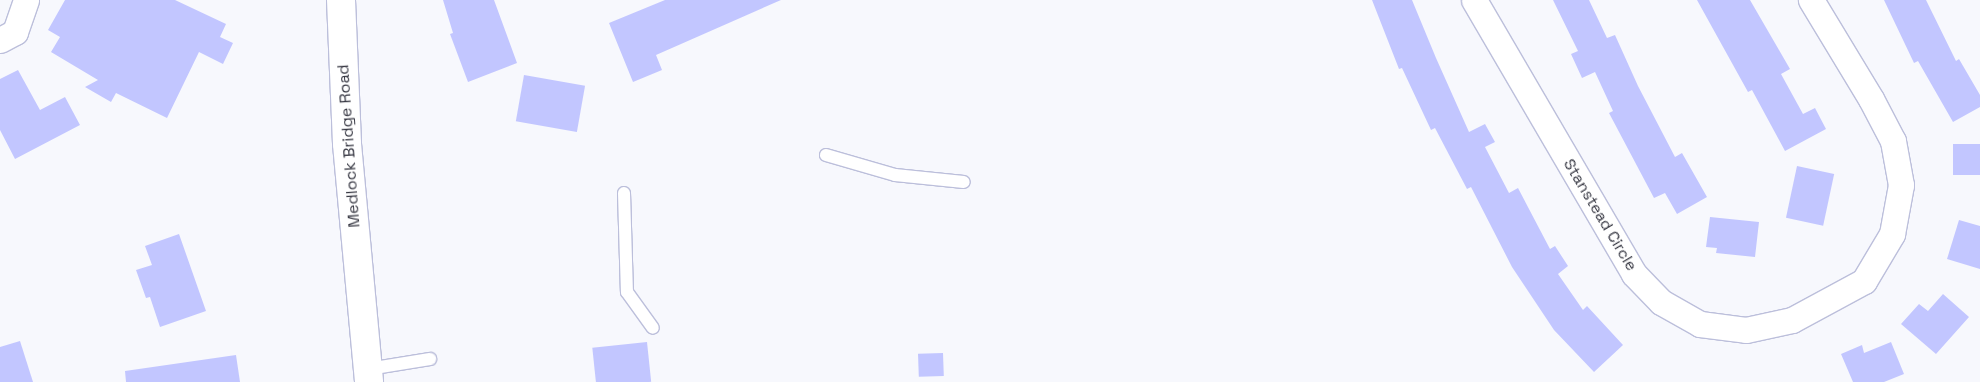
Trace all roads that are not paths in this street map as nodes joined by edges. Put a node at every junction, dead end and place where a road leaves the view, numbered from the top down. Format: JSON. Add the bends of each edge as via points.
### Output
{"nodes":[{"id":1,"x":26,"y":0,"type":"edge"},
{"id":2,"x":341,"y":0,"type":"edge"},
{"id":3,"x":1474,"y":0,"type":"edge"},
{"id":4,"x":1812,"y":0,"type":"edge"},
{"id":5,"x":0,"y":40,"type":"edge"},
{"id":6,"x":826,"y":155,"type":"dead end"},
{"id":7,"x":964,"y":182,"type":"dead end"},
{"id":8,"x":624,"y":193,"type":"dead end"},
{"id":9,"x":653,"y":328,"type":"dead end"},
{"id":10,"x":430,"y":359,"type":"dead end"},
{"id":11,"x":368,"y":375,"type":"edge"}],
"edges":[{"from":1,"to":5,"type":"street","via":[[15,32]]},
{"from":2,"to":11,"type":"street","name":"Medlock Bridge Road","via":[[346,144]]},
{"from":3,"to":4,"type":"street","name":"Stanstead Circle","via":[[1634,274],[1662,302],[1700,324],[1746,330],[1792,320],[1864,281],[1892,234],[1901,185],[1892,141]]},
{"from":6,"to":7,"type":"lane","via":[[895,175]]},
{"from":8,"to":9,"type":"lane","via":[[627,292]]},
{"from":10,"to":11,"type":"lane"}]}
